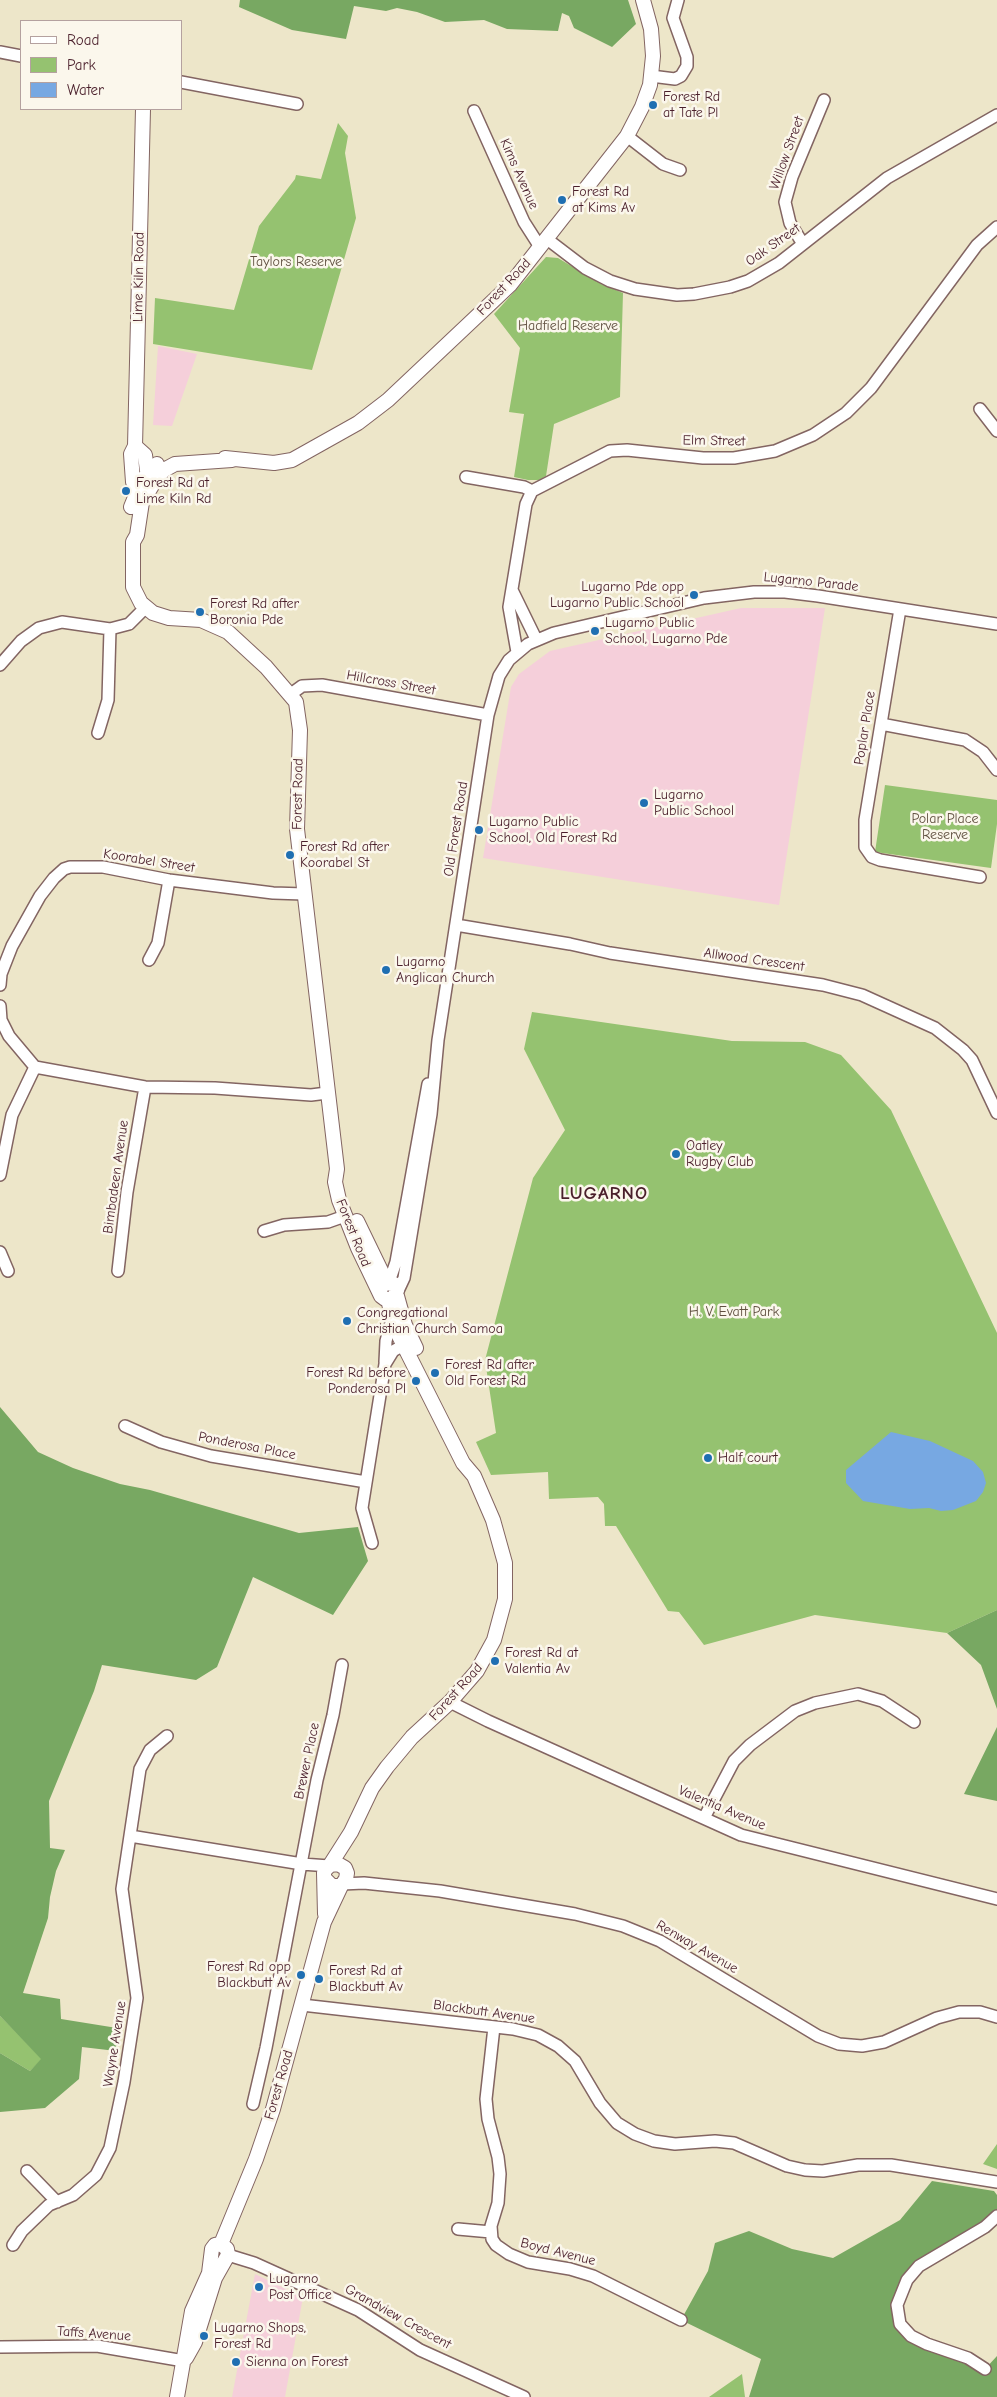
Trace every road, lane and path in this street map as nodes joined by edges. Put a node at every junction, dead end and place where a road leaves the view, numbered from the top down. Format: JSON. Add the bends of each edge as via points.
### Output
{"nodes":[{"id":1,"x":643,"y":0,"type":"edge"},
{"id":2,"x":678,"y":0,"type":"edge"},
{"id":3,"x":0,"y":52,"type":"edge"},
{"id":4,"x":20,"y":56,"type":"edge"},
{"id":5,"x":651,"y":76,"type":"junction"},
{"id":6,"x":182,"y":82,"type":"edge"},
{"id":7,"x":824,"y":100,"type":"dead end"},
{"id":8,"x":297,"y":104,"type":"dead end"},
{"id":9,"x":143,"y":110,"type":"edge"},
{"id":10,"x":474,"y":111,"type":"dead end"},
{"id":11,"x":997,"y":115,"type":"edge"},
{"id":12,"x":627,"y":136,"type":"junction"},
{"id":13,"x":680,"y":170,"type":"dead end"},
{"id":14,"x":997,"y":227,"type":"edge"},
{"id":15,"x":544,"y":243,"type":"junction"},
{"id":16,"x":803,"y":244,"type":"junction"},
{"id":17,"x":980,"y":410,"type":"dead end"},
{"id":18,"x":997,"y":431,"type":"edge"},
{"id":19,"x":136,"y":446,"type":"junction"},
{"id":20,"x":232,"y":460,"type":"junction"},
{"id":21,"x":148,"y":473,"type":"junction"},
{"id":22,"x":466,"y":477,"type":"dead end"},
{"id":23,"x":532,"y":491,"type":"junction"},
{"id":24,"x":143,"y":492,"type":"junction"},
{"id":25,"x":512,"y":590,"type":"junction"},
{"id":26,"x":145,"y":608,"type":"junction"},
{"id":27,"x":900,"y":609,"type":"junction"},
{"id":28,"x":997,"y":624,"type":"edge"},
{"id":29,"x":110,"y":629,"type":"junction"},
{"id":30,"x":536,"y":639,"type":"junction"},
{"id":31,"x":518,"y":652,"type":"junction"},
{"id":32,"x":0,"y":665,"type":"edge"},
{"id":33,"x":291,"y":694,"type":"junction"},
{"id":34,"x":488,"y":715,"type":"junction"},
{"id":35,"x":881,"y":724,"type":"junction"},
{"id":36,"x":98,"y":733,"type":"dead end"},
{"id":37,"x":997,"y":770,"type":"edge"},
{"id":38,"x":980,"y":877,"type":"dead end"},
{"id":39,"x":169,"y":880,"type":"junction"},
{"id":40,"x":304,"y":894,"type":"junction"},
{"id":41,"x":456,"y":925,"type":"junction"},
{"id":42,"x":149,"y":960,"type":"dead end"},
{"id":43,"x":0,"y":985,"type":"edge"},
{"id":44,"x":0,"y":1006,"type":"edge"},
{"id":45,"x":438,"y":1040,"type":"junction"},
{"id":46,"x":35,"y":1067,"type":"junction"},
{"id":47,"x":144,"y":1087,"type":"junction"},
{"id":48,"x":327,"y":1093,"type":"junction"},
{"id":49,"x":997,"y":1113,"type":"edge"},
{"id":50,"x":337,"y":1169,"type":"junction"},
{"id":51,"x":0,"y":1175,"type":"edge"},
{"id":52,"x":345,"y":1216,"type":"junction"},
{"id":53,"x":264,"y":1232,"type":"dead end"},
{"id":54,"x":0,"y":1252,"type":"edge"},
{"id":55,"x":398,"y":1256,"type":"junction"},
{"id":56,"x":377,"y":1262,"type":"junction"},
{"id":57,"x":8,"y":1271,"type":"dead end"},
{"id":58,"x":118,"y":1271,"type":"dead end"},
{"id":59,"x":390,"y":1291,"type":"junction"},
{"id":60,"x":392,"y":1319,"type":"junction"},
{"id":61,"x":408,"y":1343,"type":"junction"},
{"id":62,"x":385,"y":1364,"type":"junction"},
{"id":63,"x":125,"y":1426,"type":"dead end"},
{"id":64,"x":366,"y":1482,"type":"junction"},
{"id":65,"x":372,"y":1543,"type":"dead end"},
{"id":66,"x":342,"y":1665,"type":"dead end"},
{"id":67,"x":450,"y":1702,"type":"junction"},
{"id":68,"x":914,"y":1722,"type":"dead end"},
{"id":69,"x":167,"y":1736,"type":"dead end"},
{"id":70,"x":704,"y":1818,"type":"junction"},
{"id":71,"x":351,"y":1832,"type":"junction"},
{"id":72,"x":130,"y":1836,"type":"junction"},
{"id":73,"x":302,"y":1864,"type":"junction"},
{"id":74,"x":327,"y":1872,"type":"junction"},
{"id":75,"x":344,"y":1878,"type":"junction"},
{"id":76,"x":997,"y":1899,"type":"edge"},
{"id":77,"x":324,"y":1922,"type":"junction"},
{"id":78,"x":302,"y":2005,"type":"junction"},
{"id":79,"x":997,"y":2017,"type":"edge"},
{"id":80,"x":494,"y":2027,"type":"junction"},
{"id":81,"x":253,"y":2104,"type":"dead end"},
{"id":82,"x":27,"y":2171,"type":"dead end"},
{"id":83,"x":997,"y":2182,"type":"edge"},
{"id":84,"x":57,"y":2202,"type":"junction"},
{"id":85,"x":997,"y":2216,"type":"edge"},
{"id":86,"x":458,"y":2228,"type":"dead end"},
{"id":87,"x":491,"y":2232,"type":"junction"},
{"id":88,"x":13,"y":2245,"type":"dead end"},
{"id":89,"x":221,"y":2253,"type":"junction"},
{"id":90,"x":681,"y":2320,"type":"dead end"},
{"id":91,"x":0,"y":2347,"type":"edge"},
{"id":92,"x":184,"y":2361,"type":"junction"},
{"id":93,"x":985,"y":2369,"type":"dead end"},
{"id":94,"x":177,"y":2397,"type":"edge"},
{"id":95,"x":524,"y":2397,"type":"edge"}],
"edges":[{"from":1,"to":5,"type":"street","name":"Forest Road","via":[[652,36]]},
{"from":2,"to":5,"type":"street","via":[[673,18],[688,66],[682,76],[675,78]]},
{"from":3,"to":4,"type":"street"},
{"from":5,"to":12,"type":"street","name":"Forest Road","via":[[642,106]]},
{"from":6,"to":8,"type":"street"},
{"from":7,"to":16,"type":"street","name":"Willow Street","via":[[785,202],[790,223]]},
{"from":9,"to":19,"type":"street","name":"Lime Kiln Road"},
{"from":10,"to":15,"type":"street","name":"Kims Avenue","via":[[524,222]]},
{"from":11,"to":16,"type":"street","name":"Oak Street","via":[[887,178]]},
{"from":12,"to":13,"type":"street","via":[[663,164]]},
{"from":12,"to":15,"type":"street","name":"Forest Road"},
{"from":14,"to":23,"type":"street","name":"Elm Street","via":[[976,245],[864,396],[846,413],[813,435],[775,451],[734,458],[610,451]]},
{"from":15,"to":16,"type":"street","name":"Oak Street","via":[[610,281],[641,291],[677,295],[712,291],[748,281]]},
{"from":15,"to":20,"type":"street","name":"Forest Road","via":[[504,291],[372,414],[292,460],[274,463]]},
{"from":17,"to":18,"type":"street"},
{"from":19,"to":21,"type":"street","name":"Lime Kiln Road","via":[[145,455]]},
{"from":19,"to":24,"type":"street","name":"Lime Kiln Road","via":[[131,454],[131,469]]},
{"from":20,"to":21,"type":"street","name":"Forest Road","via":[[213,454],[173,455]]},
{"from":20,"to":24,"type":"street","name":"Forest Road","via":[[176,464],[164,470]]},
{"from":21,"to":24,"type":"street","name":"Forest Road"},
{"from":22,"to":23,"type":"street"},
{"from":23,"to":25,"type":"street","via":[[525,507]]},
{"from":24,"to":26,"type":"street","name":"Forest Road","via":[[129,524],[129,534],[133,542],[133,587]]},
{"from":25,"to":30,"type":"street"},
{"from":25,"to":31,"type":"street","via":[[509,607]]},
{"from":26,"to":29,"type":"street","via":[[129,624]]},
{"from":26,"to":33,"type":"street","name":"Forest Road","via":[[158,615],[201,620],[222,628]]},
{"from":27,"to":28,"type":"street","name":"Lugarno Parade"},
{"from":27,"to":30,"type":"street","name":"Lugarno Parade","via":[[802,594],[754,592],[695,600]]},
{"from":27,"to":35,"type":"street","name":"Poplar Place"},
{"from":29,"to":32,"type":"street","via":[[74,623],[50,624],[30,633]]},
{"from":29,"to":36,"type":"street","via":[[108,700]]},
{"from":30,"to":31,"type":"street","name":"Old Forest Road"},
{"from":31,"to":34,"type":"street","name":"Old Forest Road","via":[[499,676]]},
{"from":33,"to":34,"type":"street","name":"Hillcross Street","via":[[302,686],[322,685]]},
{"from":33,"to":40,"type":"street","name":"Forest Road","via":[[300,721],[296,821]]},
{"from":34,"to":41,"type":"street","name":"Old Forest Road"},
{"from":35,"to":37,"type":"street","via":[[966,740],[983,752]]},
{"from":35,"to":38,"type":"street","name":"Poplar Place","via":[[863,854],[880,860]]},
{"from":39,"to":40,"type":"street","name":"Koorabel Street","via":[[273,894]]},
{"from":39,"to":42,"type":"street","via":[[158,943]]},
{"from":39,"to":43,"type":"street","name":"Koorabel Street","via":[[103,867],[64,869],[40,896],[12,946]]},
{"from":40,"to":48,"type":"street","name":"Forest Road"},
{"from":41,"to":45,"type":"street","name":"Old Forest Road"},
{"from":41,"to":49,"type":"street","name":"Allwood Crescent","via":[[610,954],[822,985],[862,995],[935,1028],[964,1050]]},
{"from":44,"to":46,"type":"street","via":[[1,1020],[9,1036]]},
{"from":45,"to":55,"type":"street","name":"Old Forest Road","via":[[421,1112]]},
{"from":45,"to":59,"type":"street","name":"Old Forest Road","via":[[431,1114],[404,1278]]},
{"from":46,"to":47,"type":"street"},
{"from":46,"to":51,"type":"street","via":[[12,1115]]},
{"from":47,"to":48,"type":"street","via":[[311,1095]]},
{"from":47,"to":58,"type":"street","name":"Bimbadeen Avenue"},
{"from":48,"to":50,"type":"street","name":"Forest Road"},
{"from":50,"to":52,"type":"street","name":"Forest Road","via":[[336,1189]]},
{"from":50,"to":56,"type":"street","name":"Forest Road"},
{"from":52,"to":53,"type":"street","via":[[324,1223],[292,1224]]},
{"from":52,"to":59,"type":"street","name":"Forest Road"},
{"from":54,"to":57,"type":"street"},
{"from":55,"to":56,"type":"street"},
{"from":55,"to":59,"type":"street","name":"Old Forest Road"},
{"from":56,"to":59,"type":"street","name":"Forest Road"},
{"from":59,"to":60,"type":"street","name":"Forest Road"},
{"from":59,"to":61,"type":"street","name":"Forest Road","via":[[405,1325]]},
{"from":60,"to":61,"type":"street","name":"Forest Road"},
{"from":60,"to":62,"type":"street","via":[[386,1341]]},
{"from":61,"to":62,"type":"street","via":[[390,1354]]},
{"from":61,"to":67,"type":"street","name":"Forest Road","via":[[471,1459],[474,1476],[502,1544],[506,1570],[506,1599],[490,1651]]},
{"from":62,"to":64,"type":"street"},
{"from":63,"to":64,"type":"street","name":"Ponderosa Place","via":[[161,1442],[211,1456]]},
{"from":64,"to":65,"type":"street","via":[[362,1508]]},
{"from":66,"to":73,"type":"street","name":"Brewer Place"},
{"from":67,"to":70,"type":"street","name":"Valentia Avenue"},
{"from":67,"to":71,"type":"street","name":"Forest Road","via":[[412,1737],[387,1767],[366,1799]]},
{"from":68,"to":70,"type":"street","via":[[882,1701],[858,1694],[795,1711],[734,1760]]},
{"from":69,"to":72,"type":"street","name":"Wayne Avenue","via":[[150,1750],[140,1769]]},
{"from":70,"to":76,"type":"street","name":"Valentia Avenue","via":[[763,1842]]},
{"from":71,"to":74,"type":"street","name":"Forest Road"},
{"from":71,"to":75,"type":"street","name":"Forest Road"},
{"from":72,"to":73,"type":"street"},
{"from":72,"to":84,"type":"street","name":"Wayne Avenue","via":[[122,1889],[138,1998],[124,2082],[110,2148],[96,2175],[73,2195]]},
{"from":73,"to":74,"type":"street"},
{"from":73,"to":81,"type":"street","name":"Forest Road"},
{"from":74,"to":75,"type":"street","via":[[338,1864]]},
{"from":74,"to":75,"type":"street","via":[[332,1886]]},
{"from":74,"to":77,"type":"street","name":"Forest Road"},
{"from":75,"to":77,"type":"street","name":"Forest Road"},
{"from":75,"to":79,"type":"street","name":"Renway Avenue","via":[[576,1914],[623,1926],[660,1941],[818,2036],[839,2044],[862,2046],[884,2042],[937,2018],[959,2012],[980,2012]]},
{"from":77,"to":78,"type":"street","name":"Forest Road"},
{"from":78,"to":80,"type":"street","name":"Blackbutt Avenue"},
{"from":78,"to":89,"type":"street","name":"Forest Road","via":[[271,2117]]},
{"from":80,"to":83,"type":"street","name":"Blackbutt Avenue","via":[[526,2031],[558,2046],[579,2065],[610,2117],[625,2129],[654,2141],[734,2143],[787,2166],[805,2170],[891,2164]]},
{"from":80,"to":87,"type":"street","via":[[486,2108],[501,2185]]},
{"from":82,"to":84,"type":"street"},
{"from":84,"to":88,"type":"street","name":"Wayne Avenue","via":[[34,2218]]},
{"from":85,"to":93,"type":"street","via":[[985,2227],[919,2266],[907,2280],[898,2305],[900,2324],[911,2336],[968,2358]]},
{"from":86,"to":87,"type":"street"},
{"from":87,"to":90,"type":"street","name":"Boyd Avenue","via":[[496,2245],[509,2254],[528,2262],[593,2276]]},
{"from":89,"to":92,"type":"street","name":"Forest Road","via":[[195,2342]]},
{"from":89,"to":95,"type":"street","name":"Grandview Crescent","via":[[254,2263],[358,2310],[420,2350]]},
{"from":91,"to":92,"type":"street","name":"Taffs Avenue","via":[[97,2346]]},
{"from":92,"to":94,"type":"street","name":"Forest Road"}]}
